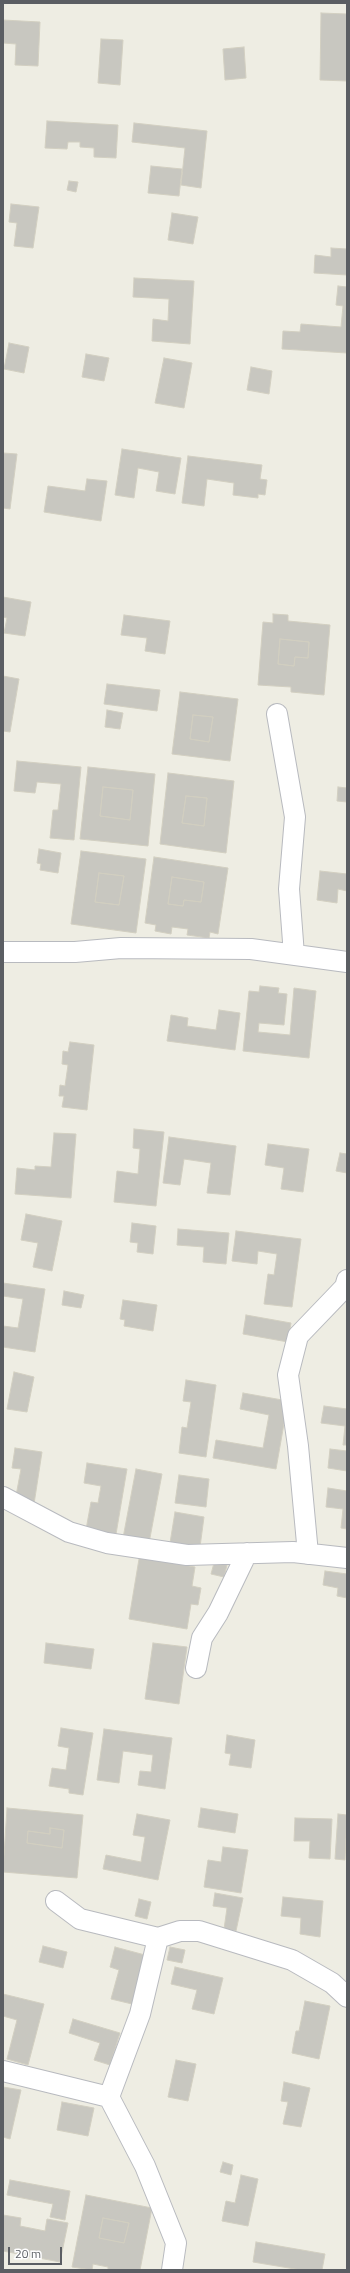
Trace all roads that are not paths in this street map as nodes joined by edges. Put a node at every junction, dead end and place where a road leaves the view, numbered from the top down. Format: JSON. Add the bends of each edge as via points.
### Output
{"nodes":[{"id":1,"x":277,"y":714,"type":"dead end"},
{"id":2,"x":3,"y":952,"type":"edge"},
{"id":3,"x":294,"y":955,"type":"junction"},
{"id":4,"x":347,"y":962,"type":"edge"},
{"id":5,"x":347,"y":1280,"type":"edge"},
{"id":6,"x":3,"y":1497,"type":"edge"},
{"id":7,"x":247,"y":1553,"type":"junction"},
{"id":8,"x":308,"y":1554,"type":"junction"},
{"id":9,"x":347,"y":1558,"type":"edge"},
{"id":10,"x":196,"y":1668,"type":"dead end"},
{"id":11,"x":56,"y":1902,"type":"dead end"},
{"id":12,"x":158,"y":1938,"type":"junction"},
{"id":13,"x":347,"y":1997,"type":"edge"},
{"id":14,"x":3,"y":2071,"type":"edge"},
{"id":15,"x":109,"y":2097,"type":"junction"},
{"id":16,"x":172,"y":2270,"type":"edge"}],
"edges":[{"from":1,"to":3,"type":"street","via":[[295,817],[289,889]]},
{"from":2,"to":3,"type":"street","via":[[75,952],[120,948],[250,949]]},
{"from":3,"to":4,"type":"street"},
{"from":5,"to":8,"type":"street","via":[[345,1287],[298,1336],[288,1375],[298,1446]]},
{"from":6,"to":7,"type":"street","via":[[68,1532],[107,1543],[187,1555]]},
{"from":7,"to":8,"type":"street"},
{"from":7,"to":10,"type":"street","via":[[218,1613],[202,1638]]},
{"from":8,"to":9,"type":"street"},
{"from":11,"to":12,"type":"street","via":[[80,1919]]},
{"from":12,"to":13,"type":"street","via":[[180,1931],[199,1931],[292,1960],[332,1983]]},
{"from":12,"to":15,"type":"street","via":[[140,2014]]},
{"from":14,"to":15,"type":"street"},
{"from":15,"to":16,"type":"street","via":[[145,2166],[176,2243]]}]}
